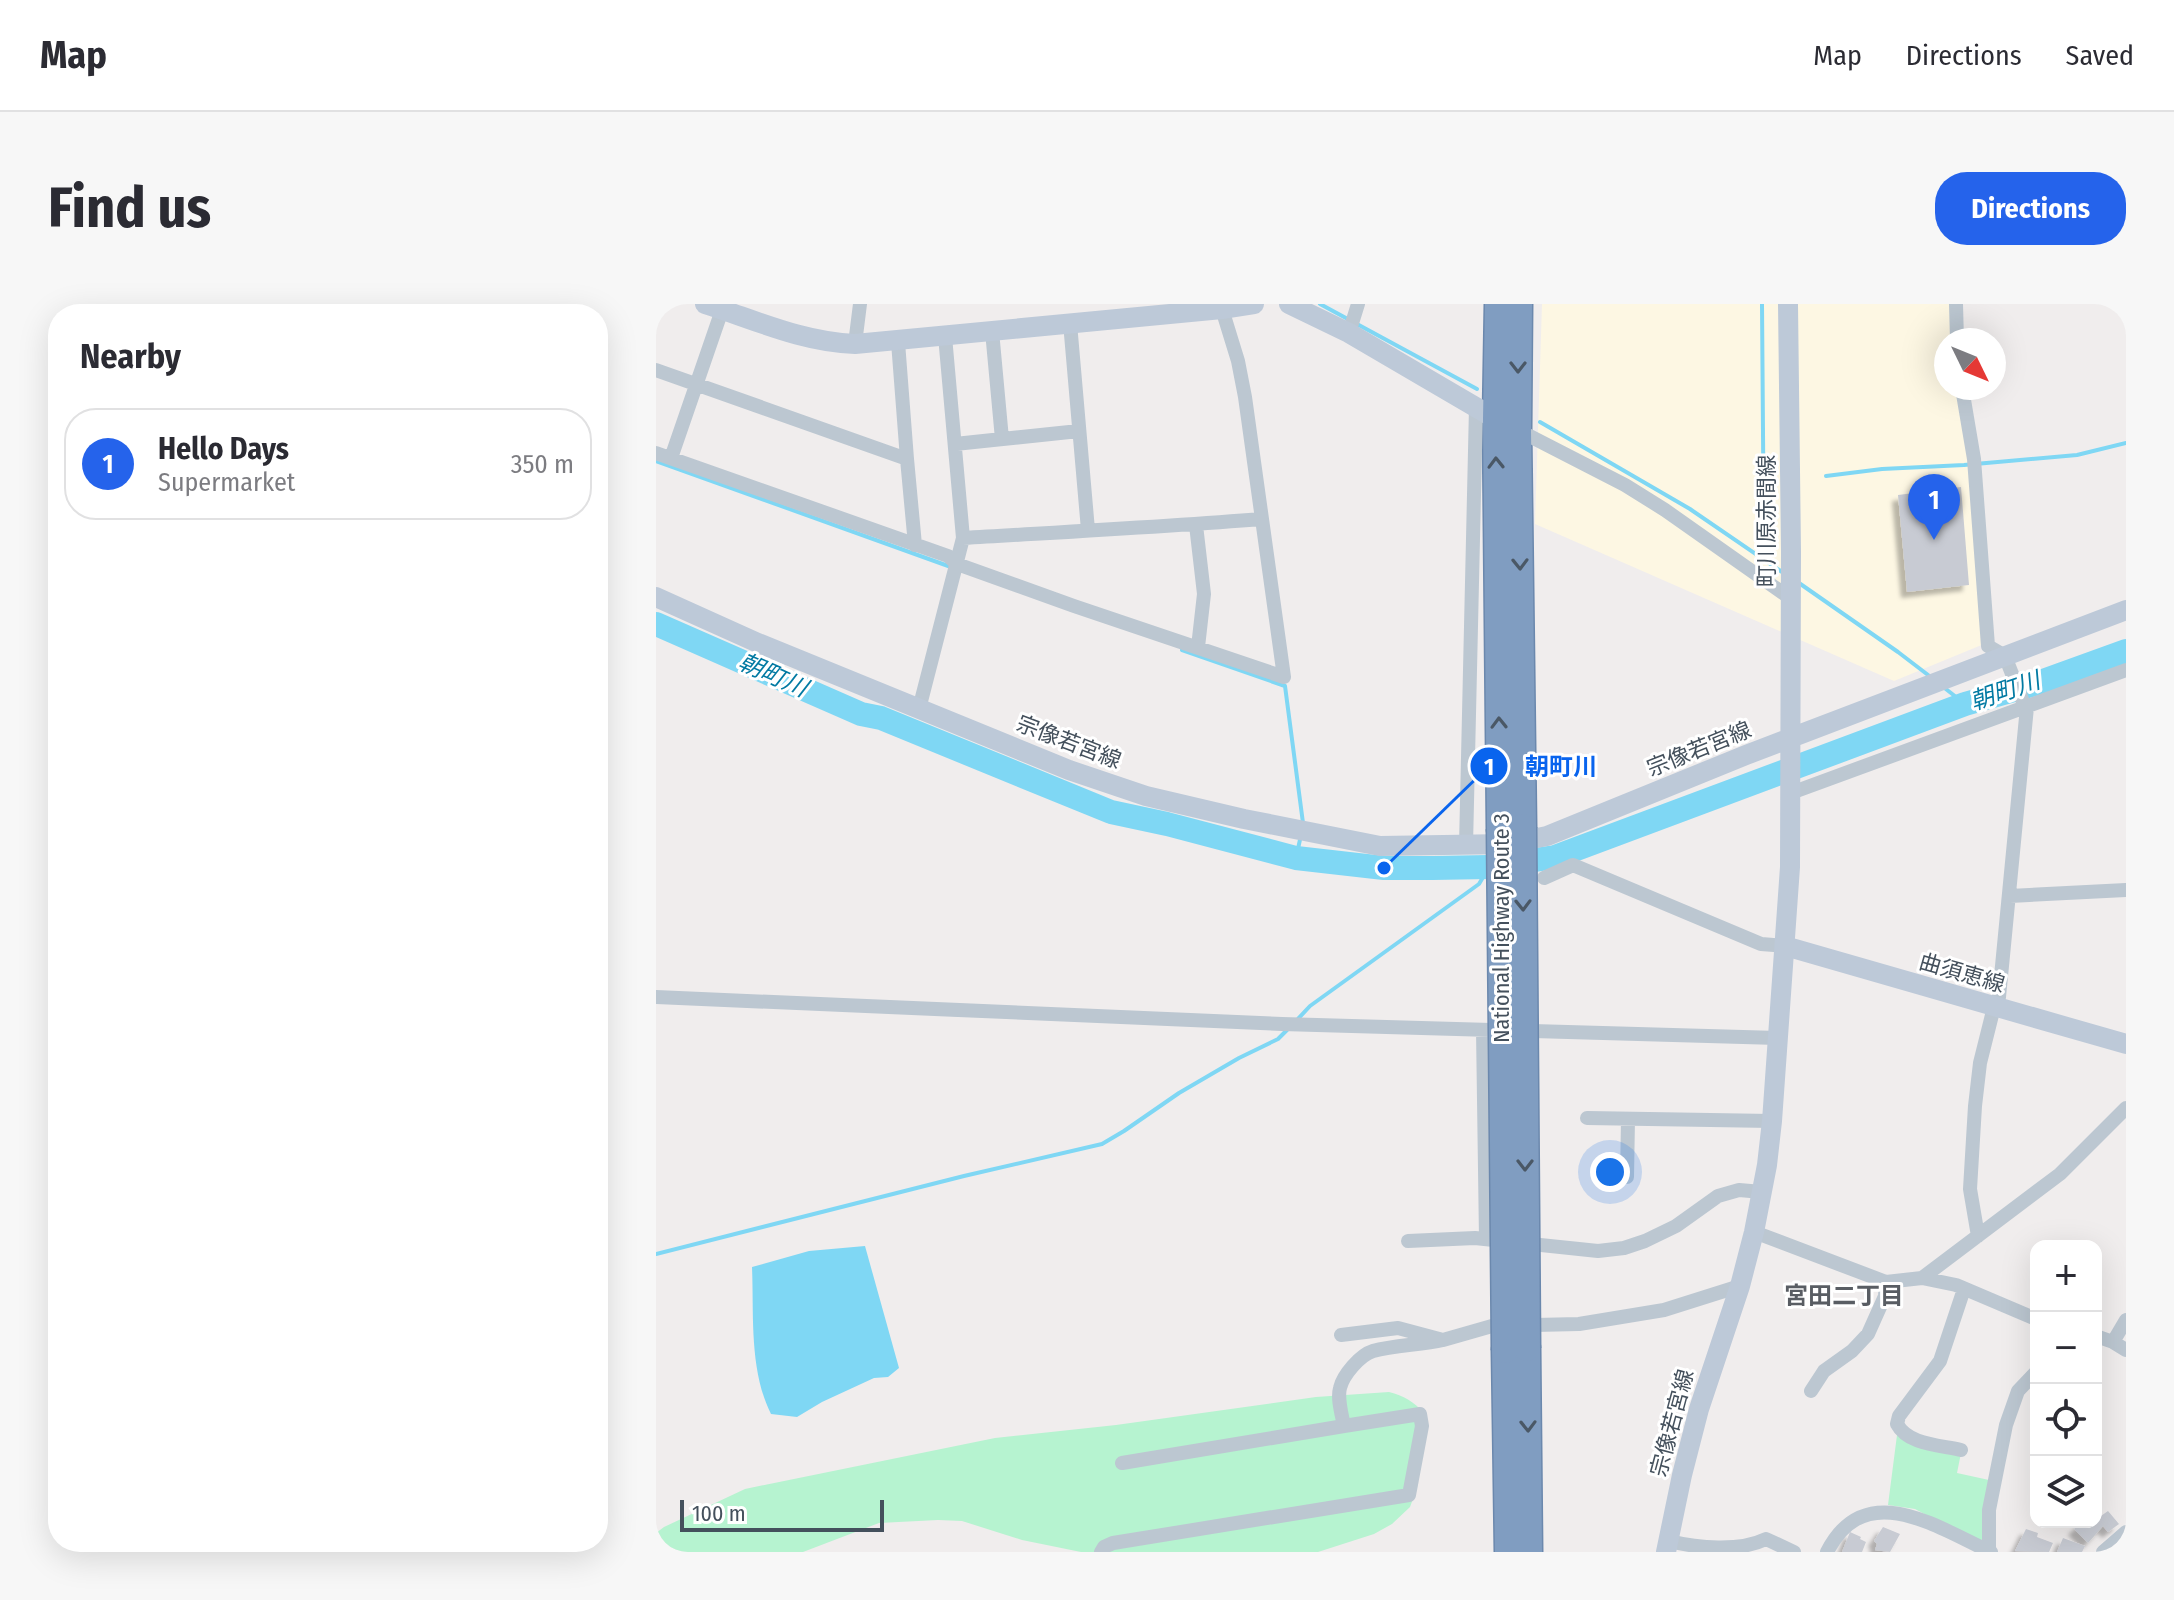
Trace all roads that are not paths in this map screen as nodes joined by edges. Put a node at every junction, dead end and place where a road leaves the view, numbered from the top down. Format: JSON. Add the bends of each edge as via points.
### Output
{"nodes":[{"id":1,"x":860,"y":304,"type":"edge"},
{"id":2,"x":1254,"y":304,"type":"edge"},
{"id":3,"x":1289,"y":304,"type":"edge"},
{"id":4,"x":1358,"y":304,"type":"edge"},
{"id":5,"x":1498,"y":304,"type":"edge"},
{"id":6,"x":1519,"y":304,"type":"edge"},
{"id":7,"x":1788,"y":304,"type":"edge"},
{"id":8,"x":1956,"y":304,"type":"edge"},
{"id":9,"x":714,"y":307,"type":"edge"},
{"id":10,"x":1222,"y":309,"type":"junction"},
{"id":11,"x":1070,"y":323,"type":"junction"},
{"id":12,"x":1957,"y":328,"type":"edge"},
{"id":13,"x":992,"y":331,"type":"junction"},
{"id":14,"x":1349,"y":333,"type":"junction"},
{"id":15,"x":945,"y":336,"type":"junction"},
{"id":16,"x":898,"y":342,"type":"junction"},
{"id":17,"x":855,"y":344,"type":"junction"},
{"id":18,"x":656,"y":370,"type":"edge"},
{"id":19,"x":696,"y":385,"type":"junction"},
{"id":20,"x":1964,"y":400,"type":"edge"},
{"id":21,"x":1497,"y":419,"type":"junction"},
{"id":22,"x":1079,"y":431,"type":"junction"},
{"id":23,"x":1002,"y":439,"type":"junction"},
{"id":24,"x":955,"y":444,"type":"junction"},
{"id":25,"x":663,"y":456,"type":"edge"},
{"id":26,"x":907,"y":459,"type":"junction"},
{"id":27,"x":1262,"y":519,"type":"junction"},
{"id":28,"x":1196,"y":525,"type":"junction"},
{"id":29,"x":1088,"y":530,"type":"junction"},
{"id":30,"x":963,"y":538,"type":"junction"},
{"id":31,"x":915,"y":545,"type":"junction"},
{"id":32,"x":957,"y":564,"type":"junction"},
{"id":33,"x":656,"y":597,"type":"edge"},
{"id":34,"x":1790,"y":598,"type":"junction"},
{"id":35,"x":2126,"y":610,"type":"edge"},
{"id":36,"x":1198,"y":647,"type":"junction"},
{"id":37,"x":2008,"y":664,"type":"junction"},
{"id":38,"x":2126,"y":670,"type":"edge"},
{"id":39,"x":2026,"y":707,"type":"junction"},
{"id":40,"x":919,"y":709,"type":"junction"},
{"id":41,"x":1792,"y":738,"type":"junction"},
{"id":42,"x":1791,"y":793,"type":"junction"},
{"id":43,"x":1466,"y":846,"type":"junction"},
{"id":44,"x":1544,"y":878,"type":"dead end"},
{"id":45,"x":2126,"y":890,"type":"edge"},
{"id":46,"x":2010,"y":896,"type":"junction"},
{"id":47,"x":1785,"y":946,"type":"junction"},
{"id":48,"x":656,"y":997,"type":"edge"},
{"id":49,"x":1994,"y":1007,"type":"junction"},
{"id":50,"x":1483,"y":1030,"type":"junction"},
{"id":51,"x":1778,"y":1038,"type":"junction"},
{"id":52,"x":2126,"y":1044,"type":"edge"},
{"id":53,"x":2126,"y":1108,"type":"edge"},
{"id":54,"x":1587,"y":1118,"type":"dead end"},
{"id":55,"x":1628,"y":1119,"type":"junction"},
{"id":56,"x":1772,"y":1121,"type":"junction"},
{"id":57,"x":1627,"y":1177,"type":"dead end"},
{"id":58,"x":1762,"y":1192,"type":"junction"},
{"id":59,"x":1754,"y":1232,"type":"junction"},
{"id":60,"x":1978,"y":1236,"type":"junction"},
{"id":61,"x":1486,"y":1239,"type":"junction"},
{"id":62,"x":1408,"y":1241,"type":"dead end"},
{"id":63,"x":1922,"y":1278,"type":"junction"},
{"id":64,"x":1886,"y":1282,"type":"junction"},
{"id":65,"x":1740,"y":1286,"type":"junction"},
{"id":66,"x":1964,"y":1289,"type":"junction"},
{"id":67,"x":2030,"y":1316,"type":"edge"},
{"id":68,"x":2126,"y":1320,"type":"edge"},
{"id":69,"x":1341,"y":1335,"type":"dead end"},
{"id":70,"x":1443,"y":1340,"type":"junction"},
{"id":71,"x":2120,"y":1346,"type":"edge"},
{"id":72,"x":1516,"y":1349,"type":"junction"},
{"id":73,"x":2030,"y":1378,"type":"edge"},
{"id":74,"x":1811,"y":1391,"type":"dead end"},
{"id":75,"x":1344,"y":1426,"type":"junction"},
{"id":76,"x":1961,"y":1450,"type":"dead end"},
{"id":77,"x":1122,"y":1463,"type":"dead end"},
{"id":78,"x":2126,"y":1532,"type":"edge"},
{"id":79,"x":1667,"y":1547,"type":"edge"},
{"id":80,"x":1752,"y":1549,"type":"edge"},
{"id":81,"x":1101,"y":1552,"type":"edge"},
{"id":82,"x":1508,"y":1552,"type":"edge"},
{"id":83,"x":1529,"y":1552,"type":"edge"},
{"id":84,"x":1794,"y":1552,"type":"edge"},
{"id":85,"x":1827,"y":1552,"type":"edge"},
{"id":86,"x":1990,"y":1552,"type":"edge"},
{"id":87,"x":2103,"y":1552,"type":"edge"}],
"edges":[{"from":1,"to":17,"type":"street"},
{"from":2,"to":10,"type":"main road"},
{"from":3,"to":14,"type":"main road"},
{"from":4,"to":14,"type":"street"},
{"from":5,"to":21,"type":"highway","name":"National Highway Route 3"},
{"from":6,"to":21,"type":"highway","name":"National Highway Route 3","one_way":true},
{"from":7,"to":34,"type":"main road","name":"町川原赤間線"},
{"from":8,"to":12,"type":"street"},
{"from":9,"to":17,"type":"main road","via":[[793,335]]},
{"from":9,"to":19,"type":"street"},
{"from":10,"to":11,"type":"main road"},
{"from":10,"to":27,"type":"street","via":[[1245,397]]},
{"from":11,"to":13,"type":"main road"},
{"from":11,"to":22,"type":"street"},
{"from":13,"to":15,"type":"main road"},
{"from":13,"to":23,"type":"street"},
{"from":14,"to":21,"type":"main road"},
{"from":15,"to":16,"type":"main road"},
{"from":15,"to":24,"type":"street"},
{"from":16,"to":17,"type":"main road"},
{"from":16,"to":26,"type":"street"},
{"from":18,"to":19,"type":"street"},
{"from":19,"to":25,"type":"street"},
{"from":19,"to":26,"type":"street"},
{"from":20,"to":37,"type":"street","via":[[1974,459],[1988,646]]},
{"from":21,"to":34,"type":"street","via":[[1625,485]]},
{"from":21,"to":43,"type":"street"},
{"from":21,"to":72,"type":"highway","name":"National Highway Route 3","bridge":true,"via":[[1512,828]]},
{"from":22,"to":23,"type":"street"},
{"from":22,"to":29,"type":"street"},
{"from":23,"to":24,"type":"street"},
{"from":24,"to":30,"type":"street"},
{"from":25,"to":31,"type":"street"},
{"from":26,"to":31,"type":"street"},
{"from":27,"to":28,"type":"street"},
{"from":27,"to":36,"type":"street","via":[[1284,677]]},
{"from":28,"to":29,"type":"street"},
{"from":28,"to":36,"type":"street","via":[[1204,594]]},
{"from":29,"to":30,"type":"street"},
{"from":30,"to":32,"type":"street"},
{"from":31,"to":32,"type":"street"},
{"from":32,"to":36,"type":"street"},
{"from":32,"to":40,"type":"street"},
{"from":33,"to":40,"type":"main road","name":"宗像若宮線"},
{"from":34,"to":41,"type":"main road","name":"町川原赤間線"},
{"from":35,"to":37,"type":"main road"},
{"from":37,"to":39,"type":"street"},
{"from":37,"to":41,"type":"main road"},
{"from":38,"to":39,"type":"street"},
{"from":39,"to":42,"type":"street"},
{"from":39,"to":46,"type":"street"},
{"from":40,"to":43,"type":"main road","name":"宗像若宮線","via":[[1146,796],[1380,846]]},
{"from":41,"to":42,"type":"main road","name":"宗像若宮線"},
{"from":41,"to":43,"type":"main road","name":"宗像若宮線","via":[[1547,836]]},
{"from":42,"to":47,"type":"main road","name":"宗像若宮線"},
{"from":44,"to":47,"type":"street","via":[[1573,865],[1761,944]]},
{"from":45,"to":46,"type":"street"},
{"from":46,"to":49,"type":"street"},
{"from":47,"to":49,"type":"main road","name":"曲須恵線"},
{"from":47,"to":51,"type":"main road","name":"宗像若宮線"},
{"from":48,"to":50,"type":"street"},
{"from":49,"to":52,"type":"main road","name":"曲須恵線"},
{"from":49,"to":60,"type":"street","via":[[1975,1106],[1970,1189]]},
{"from":50,"to":51,"type":"street"},
{"from":50,"to":61,"type":"street"},
{"from":51,"to":56,"type":"main road","name":"宗像若宮線"},
{"from":53,"to":60,"type":"street","via":[[2060,1174]]},
{"from":54,"to":55,"type":"street"},
{"from":55,"to":56,"type":"street"},
{"from":55,"to":57,"type":"street"},
{"from":56,"to":58,"type":"main road","name":"宗像若宮線"},
{"from":58,"to":59,"type":"main road","name":"宗像若宮線"},
{"from":58,"to":61,"type":"street","via":[[1739,1190],[1718,1196],[1676,1226],[1624,1248],[1598,1251]]},
{"from":59,"to":64,"type":"street"},
{"from":59,"to":65,"type":"main road","name":"宗像若宮線"},
{"from":60,"to":63,"type":"street"},
{"from":61,"to":62,"type":"street"},
{"from":63,"to":64,"type":"street"},
{"from":63,"to":66,"type":"street"},
{"from":64,"to":74,"type":"street","via":[[1868,1334],[1824,1371]]},
{"from":65,"to":70,"type":"street","via":[[1664,1310],[1579,1324],[1492,1326]]},
{"from":65,"to":79,"type":"main road","name":"宗像若宮線","via":[[1699,1409]]},
{"from":66,"to":67,"type":"street"},
{"from":66,"to":76,"type":"street","via":[[1940,1361],[1897,1424],[1901,1433],[1920,1441]]},
{"from":68,"to":71,"type":"street"},
{"from":69,"to":70,"type":"street","via":[[1398,1328]]},
{"from":70,"to":75,"type":"street","via":[[1370,1351],[1339,1390]]},
{"from":72,"to":82,"type":"highway","name":"National Highway Route 3"},
{"from":72,"to":83,"type":"highway","name":"National Highway Route 3","one_way":true},
{"from":73,"to":86,"type":"street","via":[[2018,1391],[2006,1425],[1989,1510]]},
{"from":75,"to":77,"type":"street"},
{"from":75,"to":81,"type":"street","via":[[1420,1414],[1409,1495],[1113,1543]]},
{"from":78,"to":87,"type":"street"},
{"from":79,"to":80,"type":"street"},
{"from":80,"to":84,"type":"street","via":[[1766,1539]]},
{"from":85,"to":86,"type":"street","via":[[1851,1520],[1884,1512],[1926,1522]]}]}
